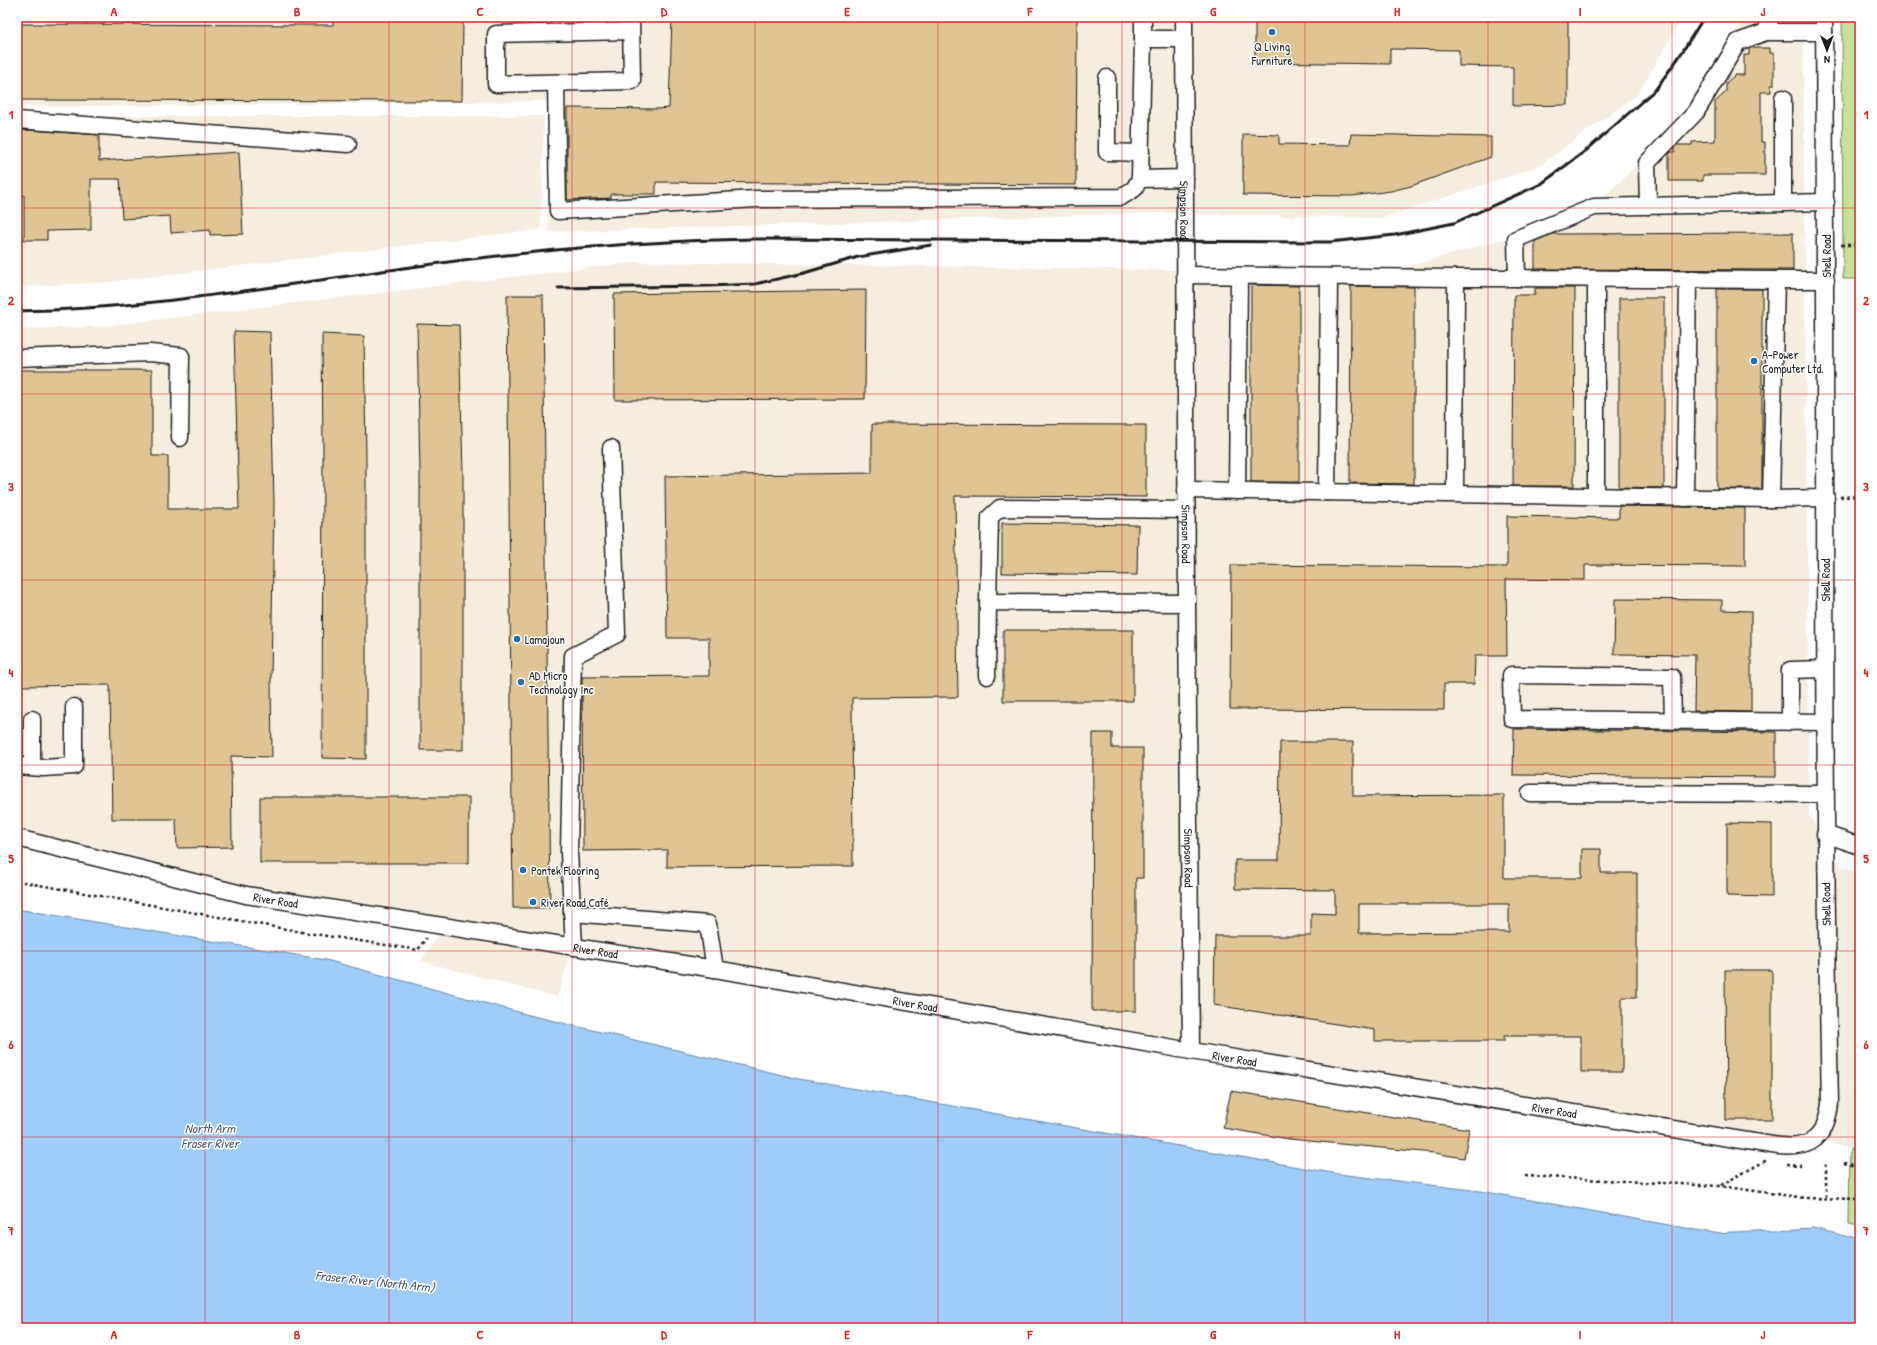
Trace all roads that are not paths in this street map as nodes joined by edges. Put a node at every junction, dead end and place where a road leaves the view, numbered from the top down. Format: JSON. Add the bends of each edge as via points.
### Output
{"nodes":[{"id":1,"x":1143,"y":17,"type":"edge"},
{"id":2,"x":1184,"y":17,"type":"edge"},
{"id":3,"x":1771,"y":17,"type":"edge"},
{"id":4,"x":631,"y":24,"type":"edge"},
{"id":5,"x":1824,"y":24,"type":"edge"},
{"id":6,"x":1766,"y":32,"type":"junction"},
{"id":7,"x":1143,"y":39,"type":"junction"},
{"id":8,"x":1184,"y":39,"type":"junction"},
{"id":9,"x":1107,"y":78,"type":"dead end"},
{"id":10,"x":556,"y":83,"type":"junction"},
{"id":11,"x":1783,"y":98,"type":"dead end"},
{"id":12,"x":17,"y":120,"type":"edge"},
{"id":13,"x":348,"y":144,"type":"dead end"},
{"id":14,"x":1141,"y":153,"type":"junction"},
{"id":15,"x":1185,"y":178,"type":"junction"},
{"id":16,"x":1140,"y":179,"type":"junction"},
{"id":17,"x":1783,"y":202,"type":"junction"},
{"id":18,"x":1826,"y":202,"type":"junction"},
{"id":19,"x":1648,"y":206,"type":"junction"},
{"id":20,"x":1185,"y":275,"type":"junction"},
{"id":21,"x":1239,"y":276,"type":"junction"},
{"id":22,"x":1329,"y":277,"type":"junction"},
{"id":23,"x":1456,"y":278,"type":"junction"},
{"id":24,"x":1517,"y":278,"type":"junction"},
{"id":25,"x":1596,"y":279,"type":"junction"},
{"id":26,"x":1688,"y":280,"type":"junction"},
{"id":27,"x":1776,"y":280,"type":"junction"},
{"id":28,"x":1826,"y":280,"type":"junction"},
{"id":29,"x":17,"y":358,"type":"edge"},
{"id":30,"x":180,"y":438,"type":"dead end"},
{"id":31,"x":610,"y":448,"type":"dead end"},
{"id":32,"x":1186,"y":490,"type":"junction"},
{"id":33,"x":1237,"y":491,"type":"junction"},
{"id":34,"x":1327,"y":492,"type":"junction"},
{"id":35,"x":1455,"y":493,"type":"junction"},
{"id":36,"x":1596,"y":496,"type":"junction"},
{"id":37,"x":1685,"y":498,"type":"junction"},
{"id":38,"x":1826,"y":498,"type":"junction"},
{"id":39,"x":1771,"y":499,"type":"junction"},
{"id":40,"x":1186,"y":510,"type":"junction"},
{"id":41,"x":988,"y":602,"type":"junction"},
{"id":42,"x":1186,"y":603,"type":"junction"},
{"id":43,"x":1825,"y":669,"type":"junction"},
{"id":44,"x":987,"y":676,"type":"dead end"},
{"id":45,"x":74,"y":707,"type":"dead end"},
{"id":46,"x":32,"y":719,"type":"dead end"},
{"id":47,"x":1673,"y":721,"type":"junction"},
{"id":48,"x":1790,"y":722,"type":"junction"},
{"id":49,"x":1824,"y":722,"type":"junction"},
{"id":50,"x":24,"y":767,"type":"edge"},
{"id":51,"x":1530,"y":793,"type":"dead end"},
{"id":52,"x":1825,"y":794,"type":"junction"},
{"id":53,"x":1825,"y":834,"type":"junction"},
{"id":54,"x":17,"y":838,"type":"edge"},
{"id":55,"x":1860,"y":846,"type":"edge"},
{"id":56,"x":572,"y":913,"type":"junction"},
{"id":57,"x":574,"y":947,"type":"junction"},
{"id":58,"x":715,"y":969,"type":"junction"},
{"id":59,"x":1191,"y":1051,"type":"junction"},
{"id":60,"x":1816,"y":1139,"type":"joint"}],
"edges":[{"from":1,"to":7,"type":"street"},
{"from":2,"to":8,"type":"street","name":"Simpson Road"},
{"from":3,"to":6,"type":"street"},
{"from":4,"to":10,"type":"street","via":[[632,81]]},
{"from":4,"to":10,"type":"street","via":[[496,34],[496,84]]},
{"from":5,"to":6,"type":"street"},
{"from":5,"to":18,"type":"street","name":"Shell Road"},
{"from":6,"to":19,"type":"street","via":[[1738,42],[1696,112],[1647,163]]},
{"from":7,"to":8,"type":"street"},
{"from":7,"to":14,"type":"street"},
{"from":8,"to":15,"type":"street","name":"Simpson Road"},
{"from":9,"to":14,"type":"street","via":[[1107,152]]},
{"from":10,"to":16,"type":"street","via":[[558,211],[756,198],[1121,197],[1134,189]]},
{"from":11,"to":17,"type":"street"},
{"from":12,"to":13,"type":"street"},
{"from":14,"to":16,"type":"street"},
{"from":15,"to":16,"type":"street"},
{"from":15,"to":20,"type":"street","name":"Simpson Road"},
{"from":17,"to":18,"type":"street"},
{"from":17,"to":19,"type":"street"},
{"from":18,"to":28,"type":"street","name":"Shell Road"},
{"from":19,"to":24,"type":"street","via":[[1594,207],[1516,239]]},
{"from":20,"to":21,"type":"street"},
{"from":20,"to":32,"type":"street","name":"Simpson Road"},
{"from":21,"to":22,"type":"street"},
{"from":21,"to":33,"type":"street"},
{"from":22,"to":23,"type":"street"},
{"from":22,"to":34,"type":"street"},
{"from":23,"to":24,"type":"street"},
{"from":23,"to":35,"type":"street"},
{"from":24,"to":25,"type":"street"},
{"from":25,"to":26,"type":"street"},
{"from":25,"to":36,"type":"street"},
{"from":26,"to":27,"type":"street"},
{"from":26,"to":37,"type":"street"},
{"from":27,"to":28,"type":"street"},
{"from":27,"to":39,"type":"street"},
{"from":28,"to":38,"type":"street","name":"Shell Road"},
{"from":29,"to":30,"type":"street","via":[[150,353],[181,356]]},
{"from":31,"to":56,"type":"street","via":[[617,634],[573,656],[569,852]]},
{"from":32,"to":33,"type":"street"},
{"from":32,"to":40,"type":"street","name":"Simpson Road"},
{"from":33,"to":34,"type":"street"},
{"from":34,"to":35,"type":"street"},
{"from":35,"to":36,"type":"street"},
{"from":36,"to":37,"type":"street"},
{"from":37,"to":39,"type":"street"},
{"from":38,"to":39,"type":"street"},
{"from":38,"to":43,"type":"street","name":"Shell Road"},
{"from":40,"to":41,"type":"street","via":[[1000,508],[990,517]]},
{"from":40,"to":42,"type":"street","name":"Simpson Road"},
{"from":41,"to":42,"type":"street"},
{"from":41,"to":44,"type":"street"},
{"from":42,"to":59,"type":"street","name":"Simpson Road"},
{"from":43,"to":48,"type":"street","via":[[1790,670]]},
{"from":43,"to":49,"type":"street","name":"Shell Road"},
{"from":45,"to":50,"type":"street","via":[[74,766]]},
{"from":46,"to":50,"type":"street"},
{"from":47,"to":47,"type":"street","via":[[1512,719],[1512,675],[1672,677]]},
{"from":47,"to":48,"type":"street"},
{"from":48,"to":49,"type":"street"},
{"from":49,"to":52,"type":"street","name":"Shell Road"},
{"from":51,"to":52,"type":"street"},
{"from":52,"to":53,"type":"street","name":"Shell Road"},
{"from":53,"to":55,"type":"street"},
{"from":53,"to":60,"type":"street","name":"Shell Road","via":[[1830,1103],[1822,1133]]},
{"from":54,"to":57,"type":"street","name":"River Road","via":[[246,895]]},
{"from":56,"to":57,"type":"street"},
{"from":56,"to":58,"type":"street","via":[[708,924]]},
{"from":57,"to":58,"type":"street","name":"River Road"},
{"from":58,"to":59,"type":"street","name":"River Road"},
{"from":59,"to":60,"type":"street","name":"River Road","via":[[1788,1148],[1805,1145]]}]}
